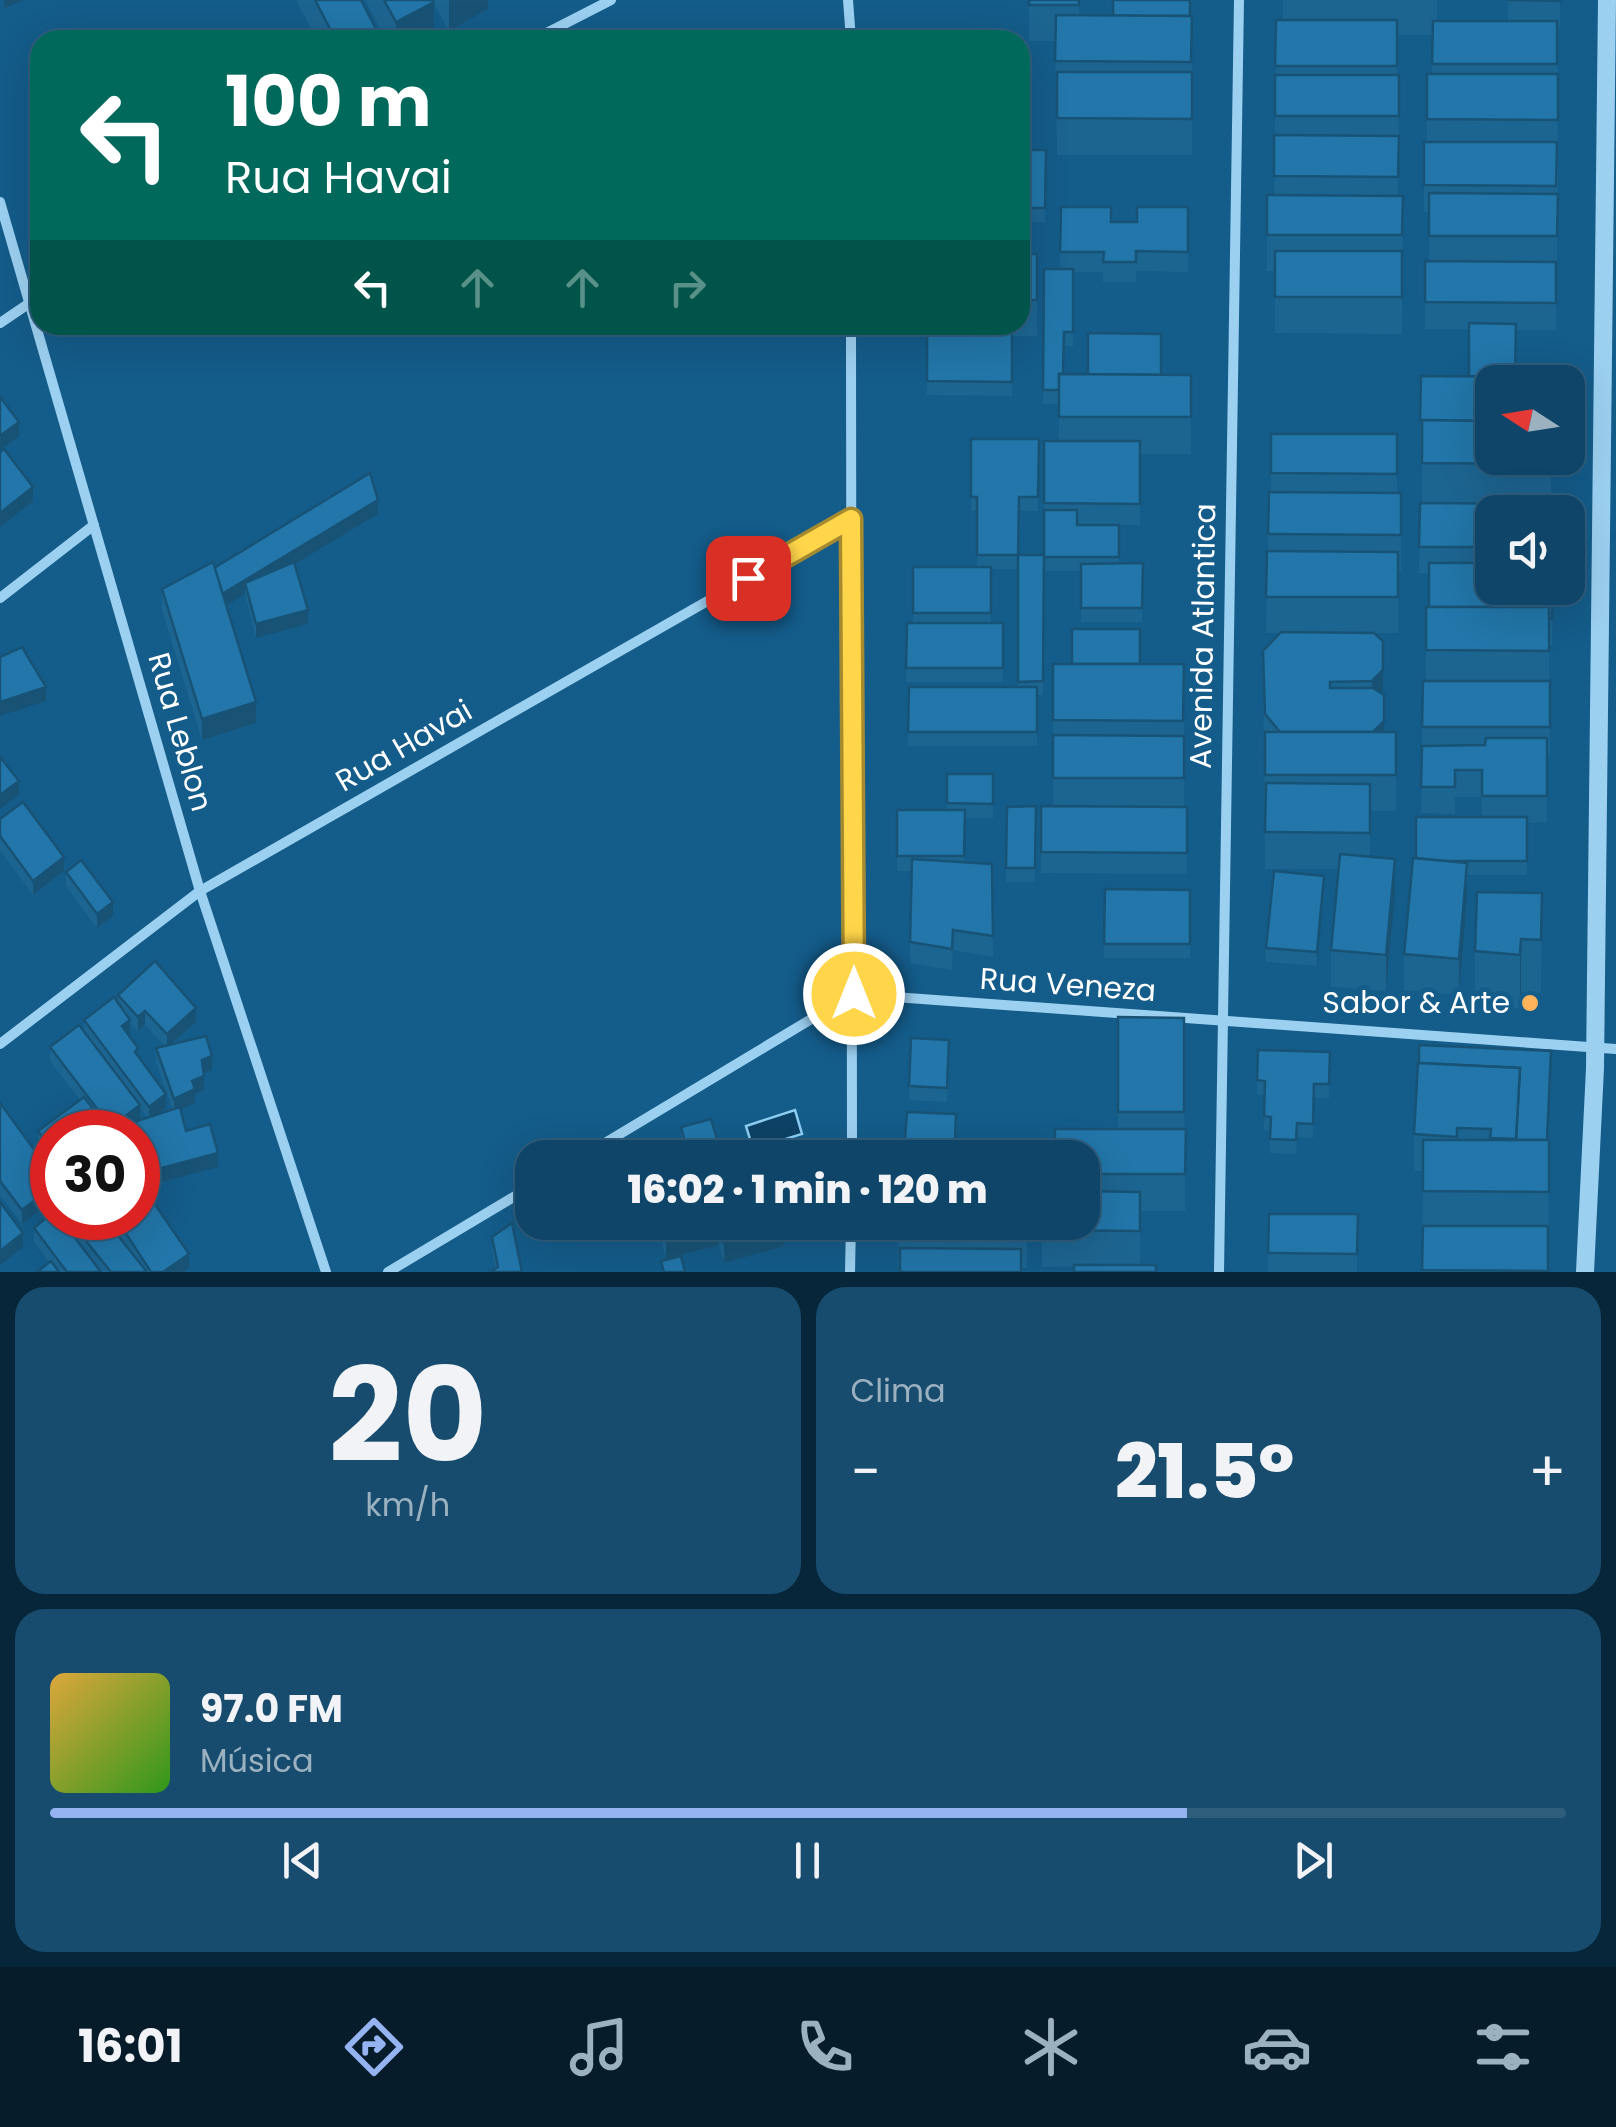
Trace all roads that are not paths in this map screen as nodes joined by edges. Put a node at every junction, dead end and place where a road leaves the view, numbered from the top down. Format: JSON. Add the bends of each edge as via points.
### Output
{"nodes":[{"id":1,"x":610,"y":0,"type":"edge"},
{"id":2,"x":848,"y":0,"type":"edge"},
{"id":3,"x":1239,"y":0,"type":"edge"},
{"id":4,"x":1607,"y":0,"type":"edge"},
{"id":5,"x":552,"y":30,"type":"edge"},
{"id":6,"x":850,"y":30,"type":"edge"},
{"id":7,"x":0,"y":202,"type":"edge"},
{"id":8,"x":28,"y":302,"type":"junction"},
{"id":9,"x":30,"y":309,"type":"edge"},
{"id":10,"x":0,"y":323,"type":"edge"},
{"id":11,"x":38,"y":335,"type":"edge"},
{"id":12,"x":851,"y":335,"type":"edge"},
{"id":13,"x":851,"y":519,"type":"junction"},
{"id":14,"x":94,"y":525,"type":"junction"},
{"id":15,"x":0,"y":598,"type":"edge"},
{"id":16,"x":200,"y":892,"type":"junction"},
{"id":17,"x":854,"y":994,"type":"junction"},
{"id":18,"x":1221,"y":1020,"type":"junction"},
{"id":19,"x":0,"y":1044,"type":"edge"},
{"id":20,"x":1596,"y":1048,"type":"junction"},
{"id":21,"x":1616,"y":1049,"type":"edge"},
{"id":22,"x":610,"y":1140,"type":"edge"},
{"id":23,"x":852,"y":1140,"type":"edge"},
{"id":24,"x":515,"y":1196,"type":"edge"},
{"id":25,"x":851,"y":1240,"type":"edge"},
{"id":26,"x":326,"y":1272,"type":"edge"},
{"id":27,"x":388,"y":1272,"type":"edge"},
{"id":28,"x":850,"y":1272,"type":"edge"},
{"id":29,"x":1219,"y":1272,"type":"edge"},
{"id":30,"x":1585,"y":1272,"type":"edge"}],
"edges":[{"from":1,"to":5,"type":"street"},
{"from":2,"to":6,"type":"street"},
{"from":3,"to":18,"type":"street","name":"Avenida Atlantica"},
{"from":4,"to":20,"type":"street"},
{"from":7,"to":8,"type":"street","name":"Rua Leblon"},
{"from":8,"to":9,"type":"street","name":"Rua Leblon"},
{"from":8,"to":10,"type":"street"},
{"from":11,"to":14,"type":"street","name":"Rua Leblon"},
{"from":12,"to":13,"type":"street"},
{"from":13,"to":16,"type":"street","name":"Rua Havai"},
{"from":13,"to":17,"type":"street"},
{"from":14,"to":15,"type":"street"},
{"from":14,"to":16,"type":"street","name":"Rua Leblon"},
{"from":16,"to":19,"type":"street","name":"Rua Havai"},
{"from":16,"to":26,"type":"street","name":"Rua Leblon"},
{"from":17,"to":18,"type":"street","name":"Rua Veneza"},
{"from":17,"to":22,"type":"street"},
{"from":17,"to":23,"type":"street"},
{"from":18,"to":20,"type":"street","name":"Rua Veneza"},
{"from":18,"to":29,"type":"street","name":"Avenida Atlantica"},
{"from":20,"to":21,"type":"street","name":"Rua Veneza"},
{"from":20,"to":30,"type":"street"},
{"from":24,"to":27,"type":"street"},
{"from":25,"to":28,"type":"street"}]}
